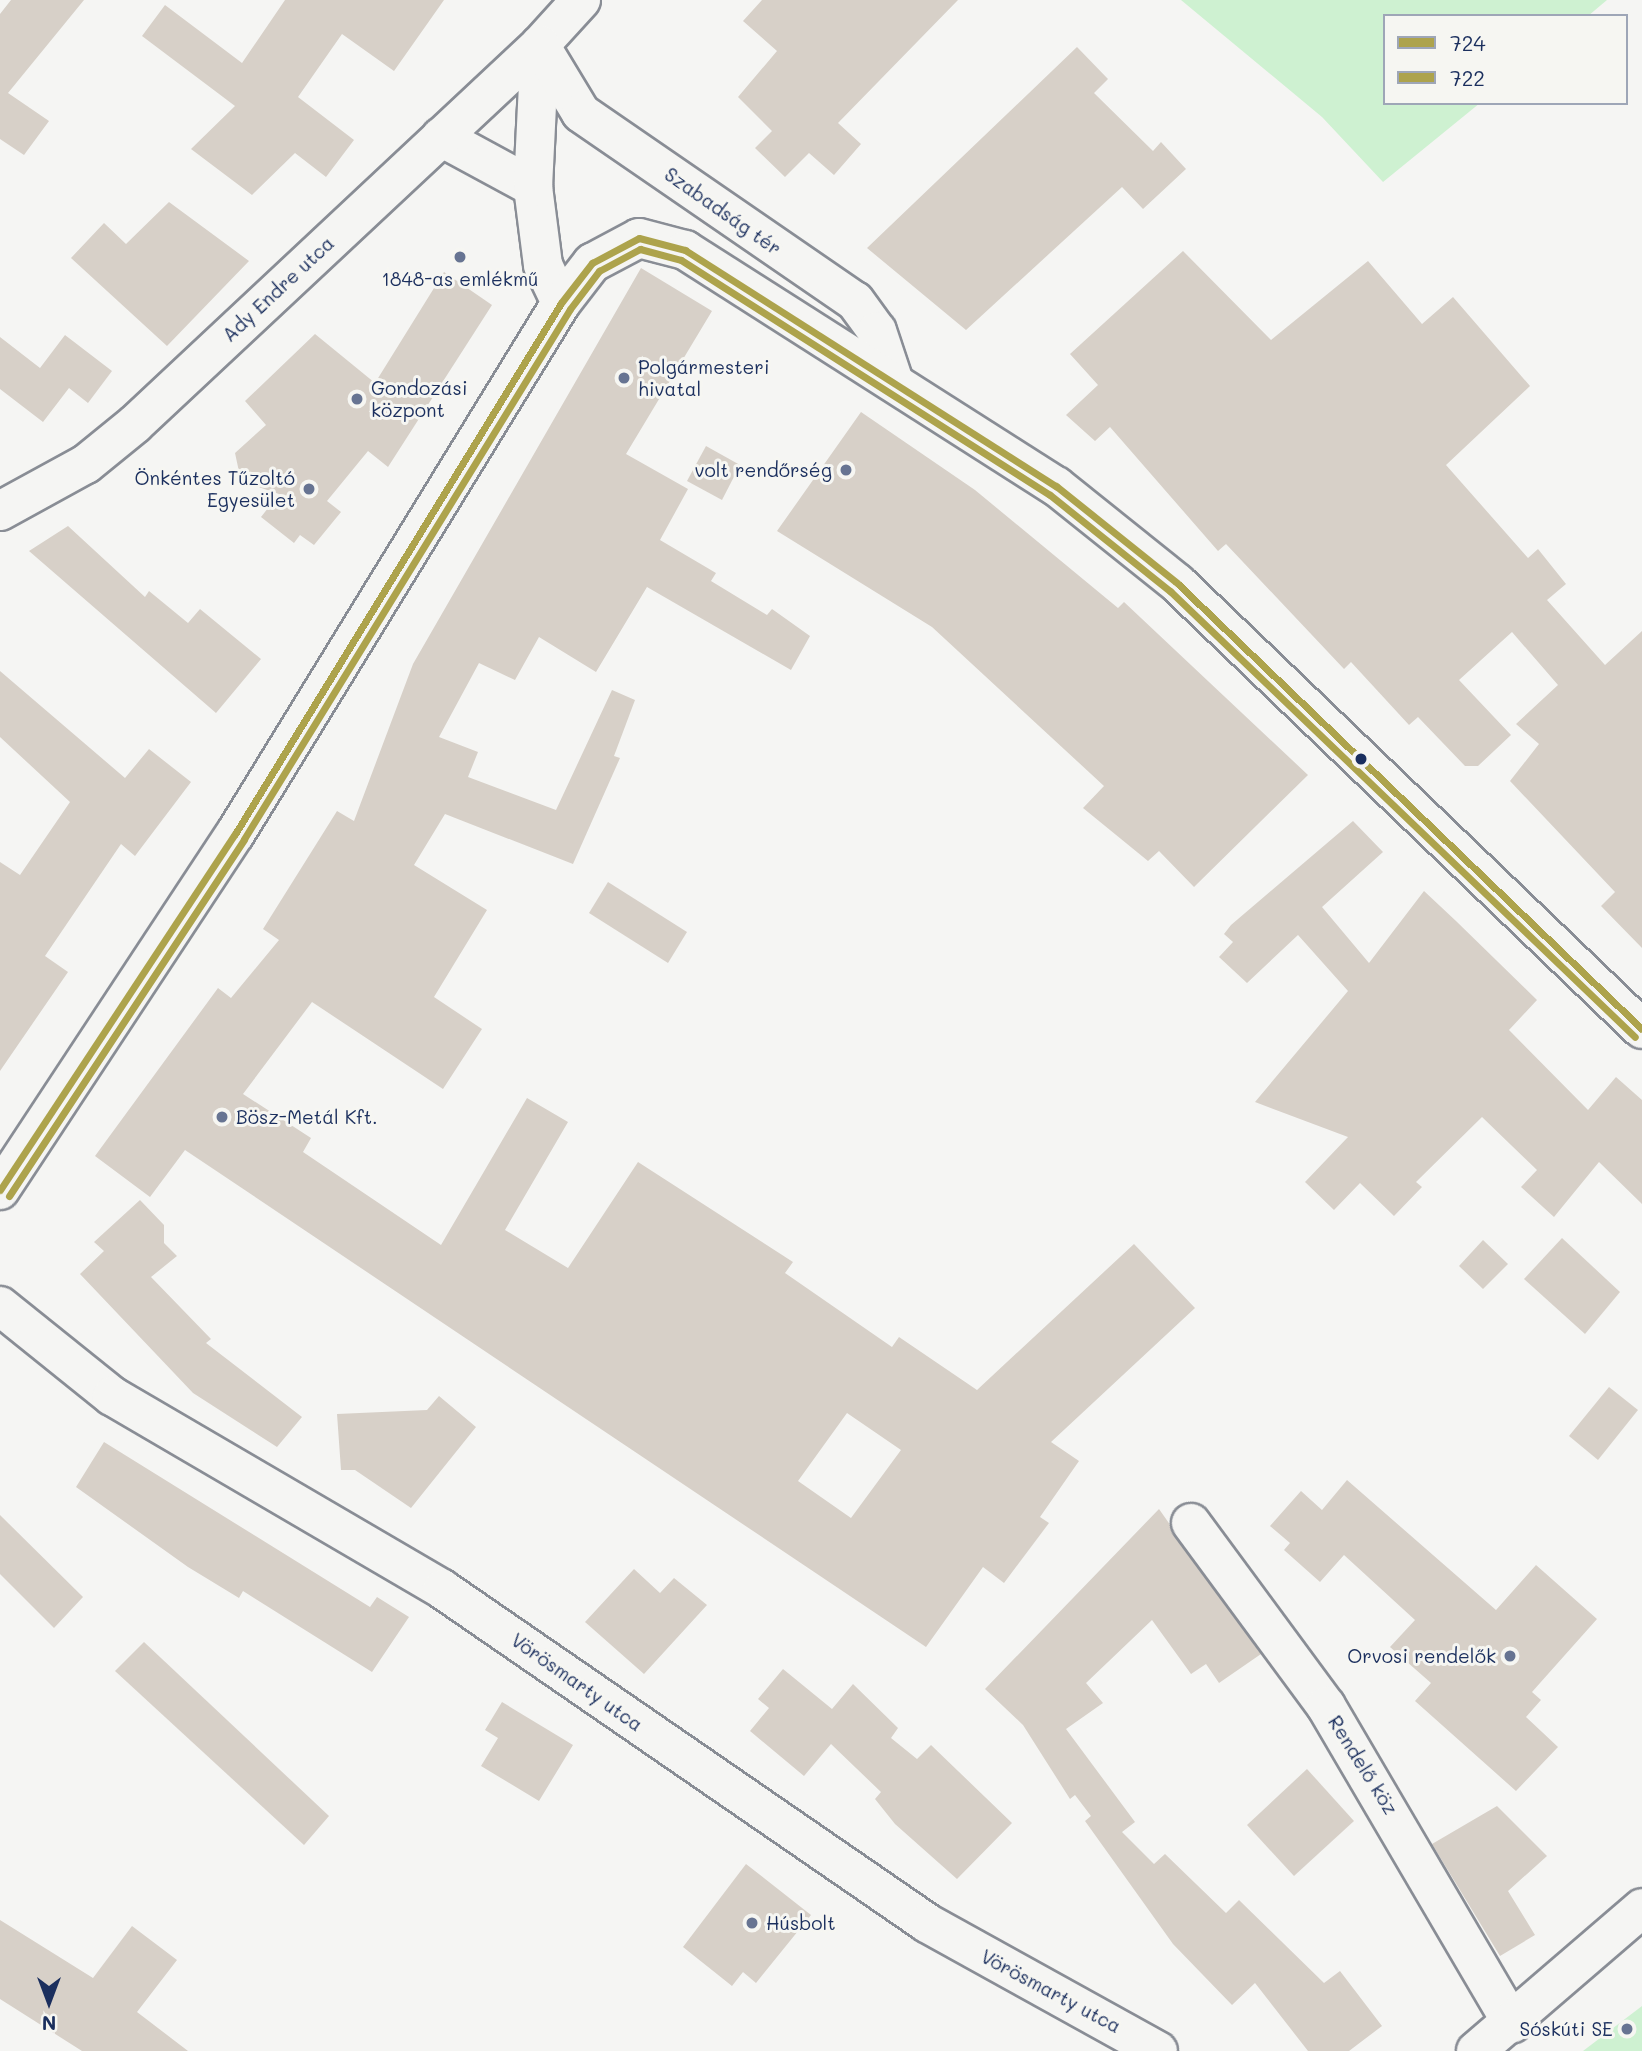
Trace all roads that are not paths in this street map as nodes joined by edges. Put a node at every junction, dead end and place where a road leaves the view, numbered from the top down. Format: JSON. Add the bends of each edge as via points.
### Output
{"nodes":[{"id":1,"x":581,"y":0,"type":"edge"},
{"id":2,"x":540,"y":45,"type":"junction"},
{"id":3,"x":441,"y":137,"type":"junction"},
{"id":4,"x":533,"y":187,"type":"junction"},
{"id":5,"x":561,"y":303,"type":"junction"},
{"id":6,"x":894,"y":382,"type":"junction"},
{"id":7,"x":0,"y":511,"type":"edge"},
{"id":8,"x":1642,"y":1029,"type":"edge"},
{"id":9,"x":0,"y":1190,"type":"edge"},
{"id":10,"x":0,"y":1306,"type":"edge"},
{"id":11,"x":1191,"y":1523,"type":"dead end"},
{"id":12,"x":1642,"y":1908,"type":"edge"},
{"id":13,"x":1512,"y":2023,"type":"junction"},
{"id":14,"x":1158,"y":2051,"type":"edge"},
{"id":15,"x":1476,"y":2051,"type":"edge"}],
"edges":[{"from":1,"to":2,"type":"street"},
{"from":2,"to":3,"type":"street","name":"Ady Endre utca"},
{"from":2,"to":4,"type":"street"},
{"from":2,"to":6,"type":"street","name":"Szabadság tér","via":[[580,113],[855,301],[877,331]]},
{"from":3,"to":4,"type":"street"},
{"from":3,"to":7,"type":"street","name":"Ady Endre utca","via":[[125,432],[86,464]]},
{"from":4,"to":5,"type":"street","via":[[543,265]]},
{"from":5,"to":6,"type":"street","via":[[592,263],[617,244],[664,240]]},
{"from":5,"to":9,"type":"street","via":[[235,834]]},
{"from":6,"to":8,"type":"street","via":[[1056,486],[1177,583]]},
{"from":10,"to":14,"type":"street","name":"Vörösmarty utca","via":[[112,1396],[442,1589],[927,1923]]},
{"from":11,"to":13,"type":"street","name":"Rendelő köz","via":[[1326,1706]]},
{"from":12,"to":13,"type":"street"},
{"from":13,"to":15,"type":"street"}]}
